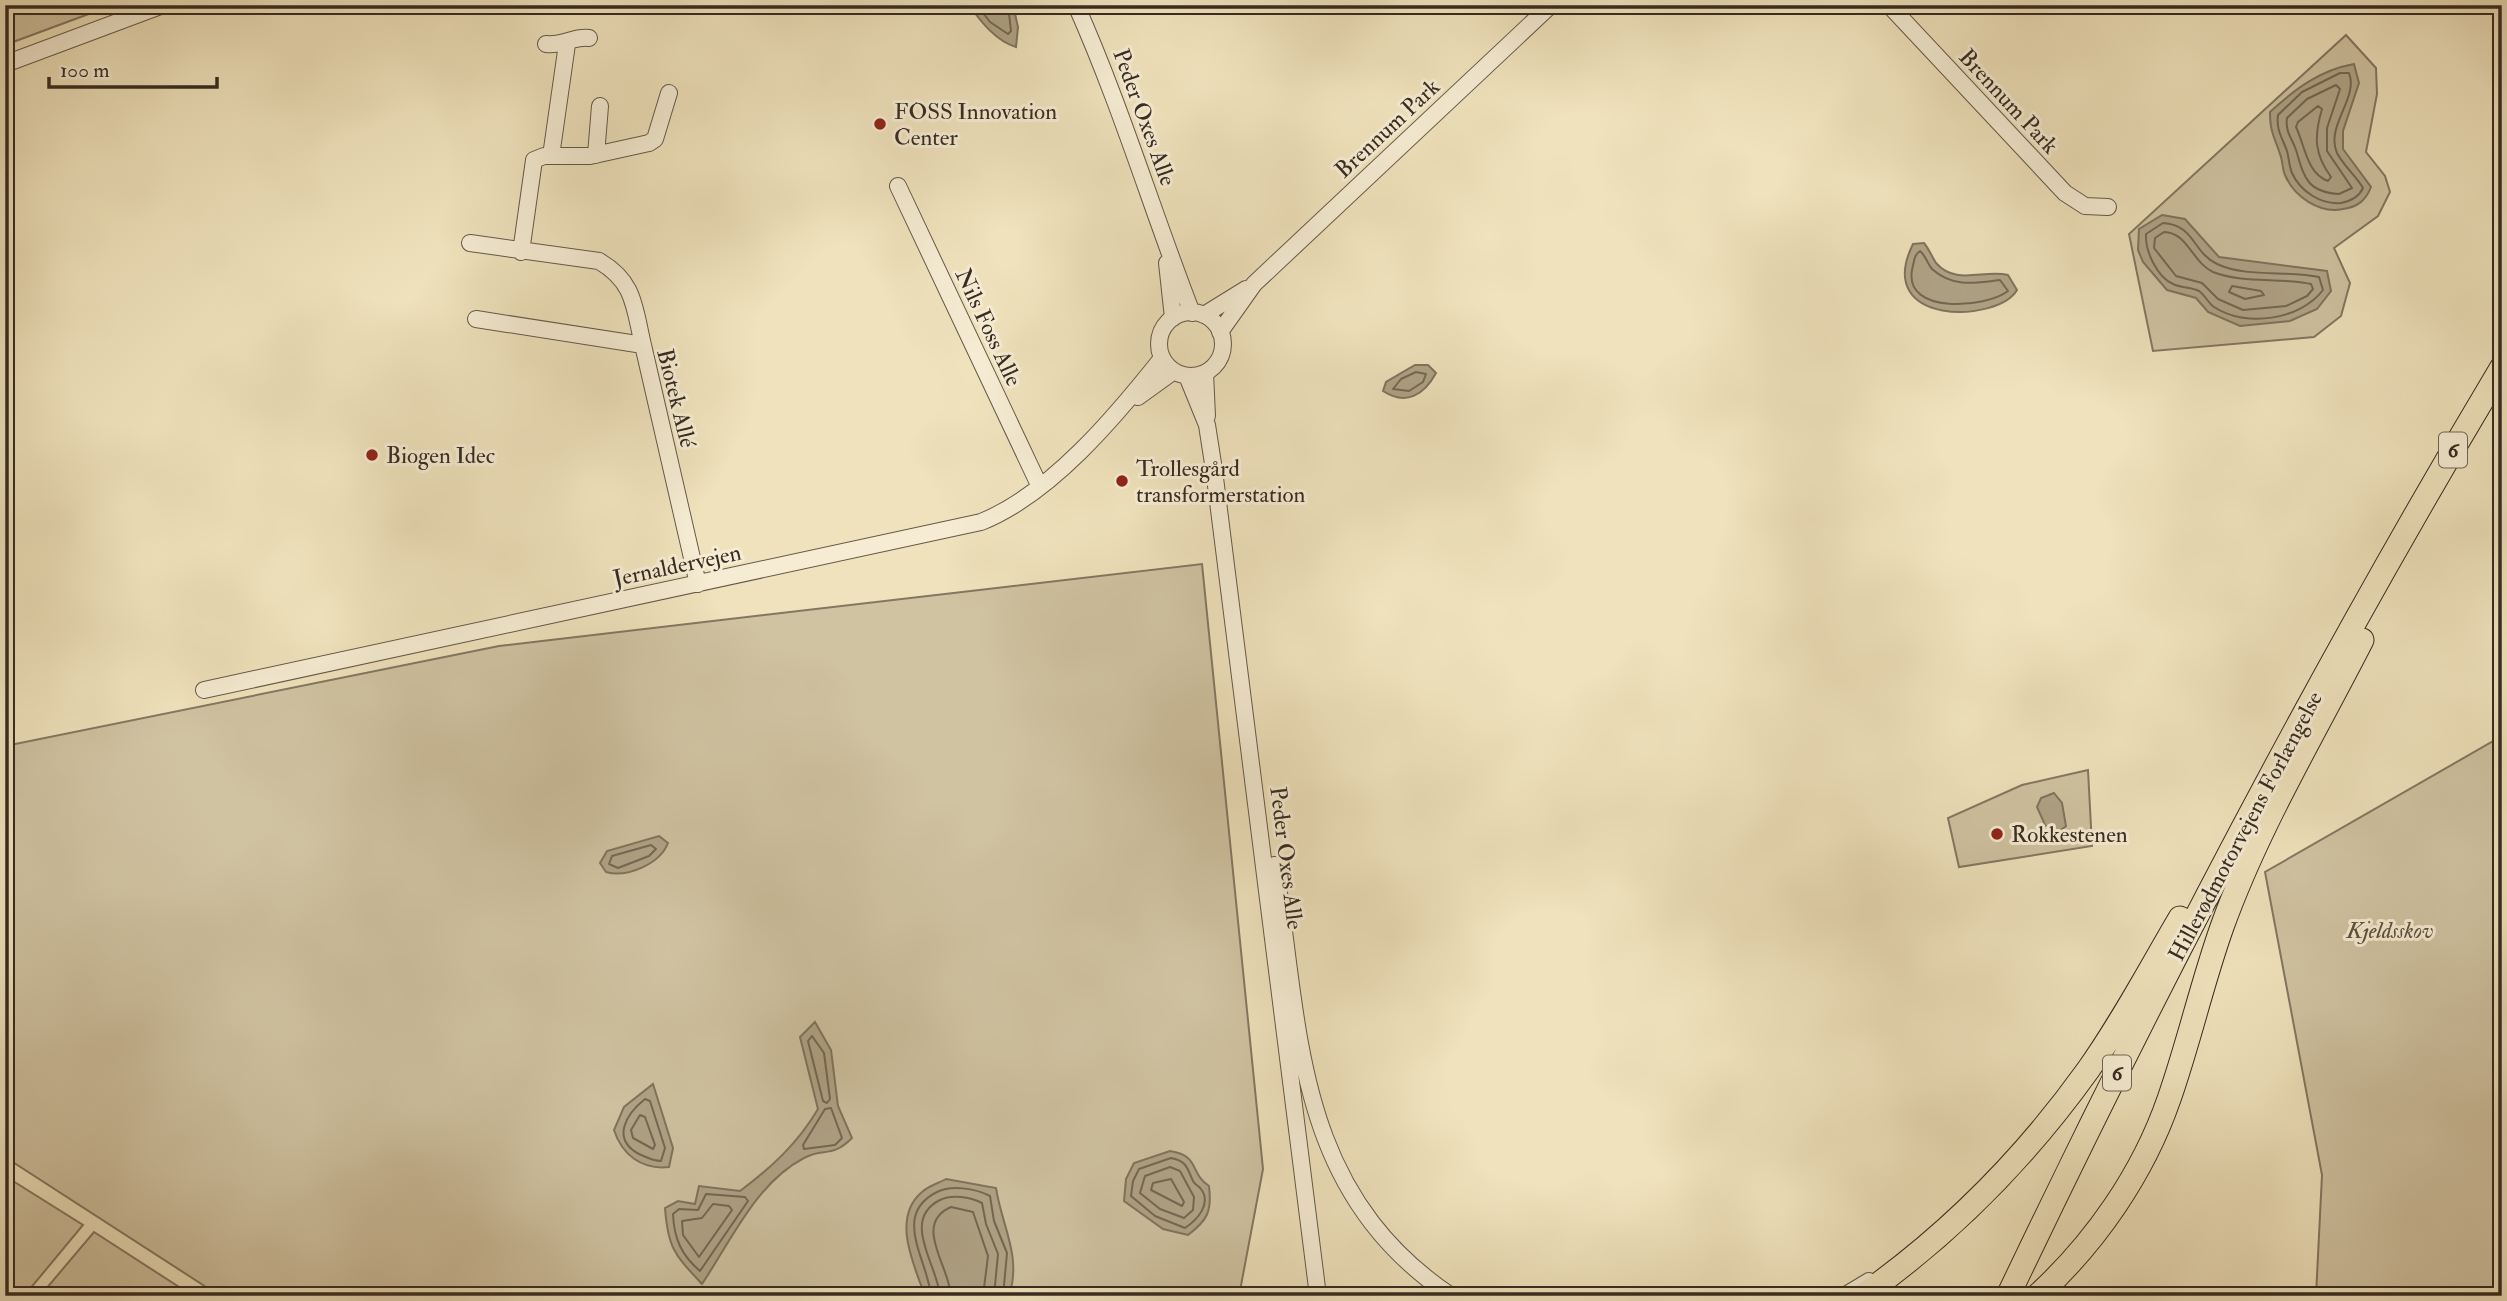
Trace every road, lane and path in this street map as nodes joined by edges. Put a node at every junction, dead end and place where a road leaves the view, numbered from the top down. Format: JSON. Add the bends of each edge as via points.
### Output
{"nodes":[{"id":1,"x":163,"y":5,"type":"edge"},
{"id":2,"x":1076,"y":5,"type":"edge"},
{"id":3,"x":1551,"y":5,"type":"edge"},
{"id":4,"x":1889,"y":5,"type":"edge"},
{"id":5,"x":589,"y":38,"type":"dead end"},
{"id":6,"x":546,"y":44,"type":"dead end"},
{"id":7,"x":567,"y":44,"type":"junction"},
{"id":8,"x":5,"y":64,"type":"edge"},
{"id":9,"x":669,"y":93,"type":"dead end"},
{"id":10,"x":600,"y":106,"type":"dead end"},
{"id":11,"x":596,"y":155,"type":"junction"},
{"id":12,"x":551,"y":156,"type":"junction"},
{"id":13,"x":898,"y":186,"type":"dead end"},
{"id":14,"x":2108,"y":207,"type":"dead end"},
{"id":15,"x":470,"y":243,"type":"dead end"},
{"id":16,"x":1165,"y":247,"type":"junction"},
{"id":17,"x":521,"y":252,"type":"junction"},
{"id":18,"x":1254,"y":284,"type":"junction"},
{"id":19,"x":1198,"y":314,"type":"junction"},
{"id":20,"x":1173,"y":318,"type":"junction"},
{"id":21,"x":476,"y":319,"type":"dead end"},
{"id":22,"x":1220,"y":332,"type":"junction"},
{"id":23,"x":643,"y":345,"type":"junction"},
{"id":24,"x":1162,"y":358,"type":"junction"},
{"id":25,"x":2502,"y":367,"type":"edge"},
{"id":26,"x":1205,"y":373,"type":"junction"},
{"id":27,"x":1181,"y":374,"type":"junction"},
{"id":28,"x":1122,"y":409,"type":"junction"},
{"id":29,"x":1207,"y":425,"type":"junction"},
{"id":30,"x":1040,"y":487,"type":"junction"},
{"id":31,"x":2405,"y":534,"type":"junction"},
{"id":32,"x":698,"y":584,"type":"junction"},
{"id":33,"x":204,"y":690,"type":"dead end"},
{"id":34,"x":1251,"y":754,"type":"junction"},
{"id":35,"x":2231,"y":852,"type":"junction"},
{"id":36,"x":2012,"y":1166,"type":"junction"},
{"id":37,"x":1318,"y":1296,"type":"edge"},
{"id":38,"x":1451,"y":1296,"type":"edge"},
{"id":39,"x":1844,"y":1296,"type":"edge"},
{"id":40,"x":1862,"y":1296,"type":"edge"},
{"id":41,"x":2008,"y":1296,"type":"edge"},
{"id":42,"x":2037,"y":1296,"type":"edge"}],
"edges":[{"from":1,"to":8,"type":"street"},
{"from":2,"to":16,"type":"street","name":"Peder Oxes Alle","via":[[1108,77]]},
{"from":3,"to":18,"type":"street","name":"Brennum Park"},
{"from":4,"to":14,"type":"street","name":"Brennum Park","via":[[2065,193],[2085,206]]},
{"from":5,"to":7,"type":"street","via":[[579,36]]},
{"from":6,"to":7,"type":"street"},
{"from":7,"to":12,"type":"street"},
{"from":9,"to":11,"type":"street","via":[[655,139]]},
{"from":10,"to":11,"type":"street"},
{"from":11,"to":12,"type":"street"},
{"from":12,"to":17,"type":"street","via":[[533,163]]},
{"from":13,"to":30,"type":"street","name":"Nils Foss Alle"},
{"from":15,"to":17,"type":"street"},
{"from":16,"to":19,"type":"street","name":"Peder Oxes Alle"},
{"from":16,"to":20,"type":"street","name":"Peder Oxes Alle"},
{"from":17,"to":23,"type":"street","via":[[599,261],[613,270],[630,290]]},
{"from":18,"to":19,"type":"street","name":"Brennum Park"},
{"from":18,"to":22,"type":"street","name":"Brennum Park"},
{"from":19,"to":20,"type":"street"},
{"from":19,"to":22,"type":"street"},
{"from":20,"to":24,"type":"street","via":[[1160,336]]},
{"from":21,"to":23,"type":"street","name":"Biotek Allé"},
{"from":22,"to":26,"type":"street","via":[[1221,355]]},
{"from":23,"to":32,"type":"street","name":"Biotek Allé"},
{"from":24,"to":27,"type":"street"},
{"from":24,"to":28,"type":"street","name":"Jernaldervejen"},
{"from":25,"to":31,"type":"highway","name":"Hillerødmotorvejens Forlængelse","number":"6"},
{"from":26,"to":27,"type":"street"},
{"from":26,"to":29,"type":"street","name":"Peder Oxes Alle"},
{"from":27,"to":28,"type":"street","name":"Jernaldervejen"},
{"from":27,"to":29,"type":"street","name":"Peder Oxes Alle"},
{"from":28,"to":30,"type":"street","name":"Jernaldervejen"},
{"from":29,"to":34,"type":"street","name":"Peder Oxes Alle"},
{"from":30,"to":32,"type":"street","name":"Jernaldervejen","via":[[981,522]]},
{"from":31,"to":35,"type":"highway","name":"Hillerødmotorvejens Forlængelse","number":"6"},
{"from":31,"to":42,"type":"highway","via":[[2384,598],[2263,834],[2222,926],[2168,1101],[2148,1148],[2093,1237]]},
{"from":32,"to":33,"type":"street","name":"Jernaldervejen"},
{"from":34,"to":37,"type":"street","name":"Peder Oxes Alle"},
{"from":34,"to":38,"type":"street","via":[[1271,839],[1317,1121],[1341,1177],[1375,1227],[1416,1270]]},
{"from":35,"to":36,"type":"highway","via":[[2191,900],[2090,1068]]},
{"from":35,"to":41,"type":"highway","name":"Hillerødmotorvejens Forlængelse","number":"6"},
{"from":36,"to":39,"type":"street","via":[[1903,1256]]},
{"from":36,"to":40,"type":"highway","via":[[1912,1260]]}]}
